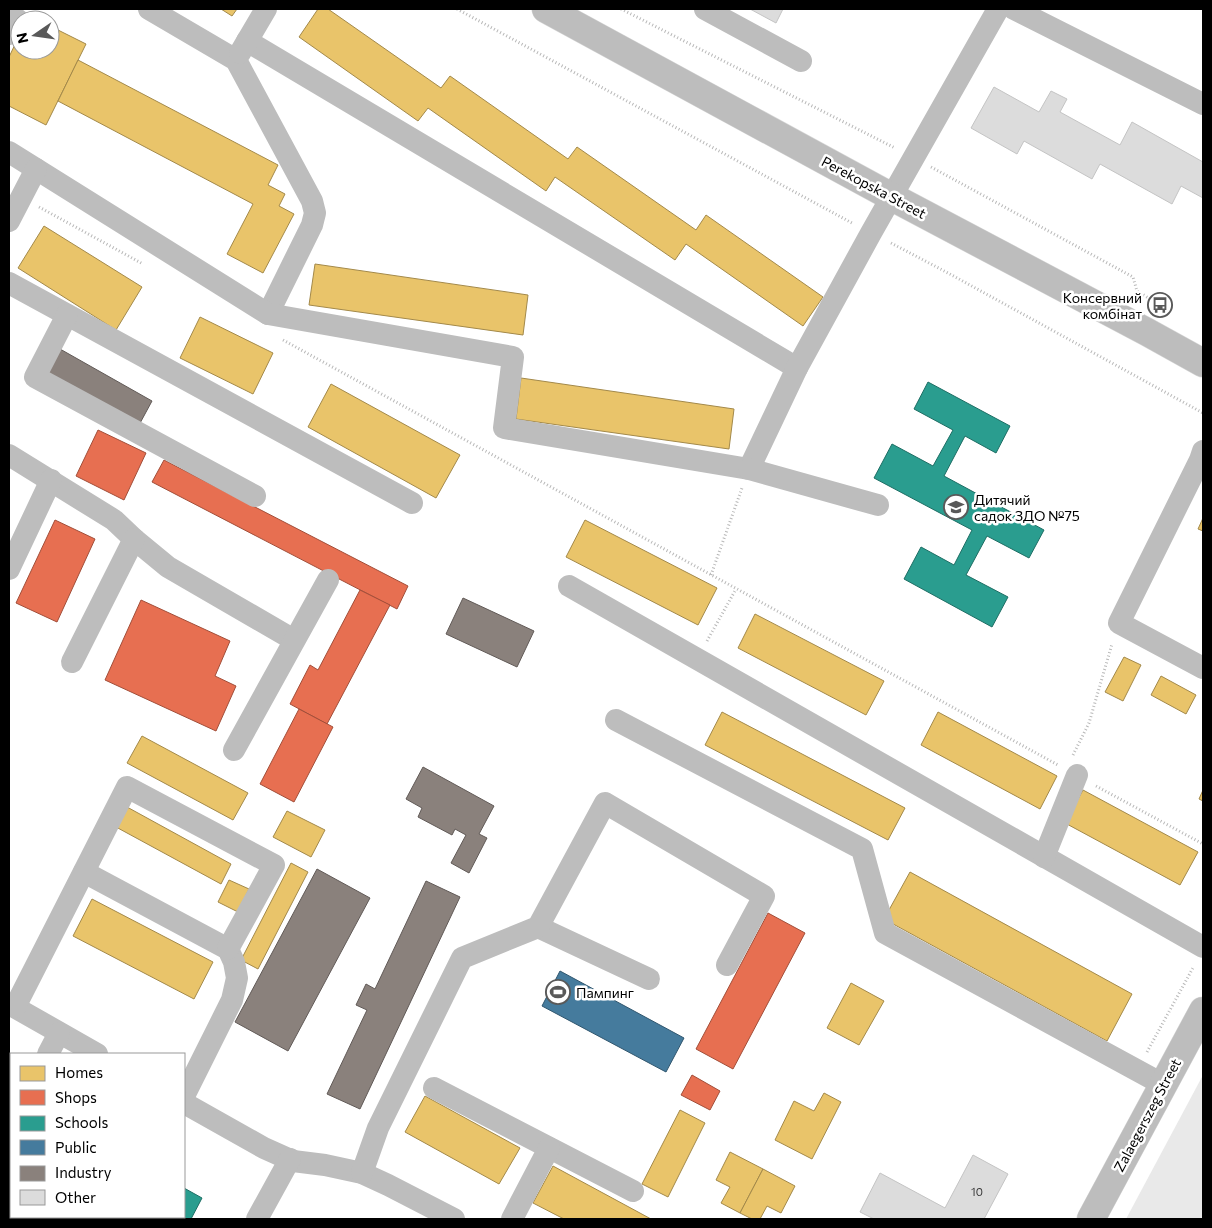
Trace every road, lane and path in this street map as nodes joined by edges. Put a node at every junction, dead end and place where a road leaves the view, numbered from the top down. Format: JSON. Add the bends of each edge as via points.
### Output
{"nodes":[{"id":1,"x":148,"y":9,"type":"edge"},
{"id":2,"x":266,"y":9,"type":"edge"},
{"id":3,"x":457,"y":9,"type":"edge"},
{"id":4,"x":546,"y":9,"type":"edge"},
{"id":5,"x":704,"y":9,"type":"edge"},
{"id":6,"x":998,"y":9,"type":"edge"},
{"id":7,"x":1014,"y":9,"type":"edge"},
{"id":8,"x":9,"y":15,"type":"edge"},
{"id":9,"x":9,"y":34,"type":"edge"},
{"id":10,"x":247,"y":41,"type":"junction"},
{"id":11,"x":236,"y":60,"type":"junction"},
{"id":12,"x":802,"y":61,"type":"dead end"},
{"id":13,"x":1203,"y":104,"type":"edge"},
{"id":14,"x":9,"y":152,"type":"edge"},
{"id":15,"x":36,"y":169,"type":"junction"},
{"id":16,"x":892,"y":197,"type":"junction"},
{"id":17,"x":21,"y":198,"type":"junction"},
{"id":18,"x":9,"y":221,"type":"edge"},
{"id":19,"x":871,"y":233,"type":"junction"},
{"id":20,"x":149,"y":268,"type":"dead end"},
{"id":21,"x":9,"y":283,"type":"edge"},
{"id":22,"x":268,"y":314,"type":"junction"},
{"id":23,"x":67,"y":315,"type":"junction"},
{"id":24,"x":277,"y":338,"type":"dead end"},
{"id":25,"x":1203,"y":363,"type":"edge"},
{"id":26,"x":797,"y":368,"type":"junction"},
{"id":27,"x":1203,"y":413,"type":"edge"},
{"id":28,"x":1203,"y":451,"type":"edge"},
{"id":29,"x":9,"y":455,"type":"edge"},
{"id":30,"x":749,"y":469,"type":"junction"},
{"id":31,"x":51,"y":480,"type":"junction"},
{"id":32,"x":256,"y":496,"type":"dead end"},
{"id":33,"x":412,"y":503,"type":"dead end"},
{"id":34,"x":878,"y":505,"type":"dead end"},
{"id":35,"x":134,"y":539,"type":"junction"},
{"id":36,"x":9,"y":569,"type":"edge"},
{"id":37,"x":711,"y":575,"type":"junction"},
{"id":38,"x":328,"y":580,"type":"dead end"},
{"id":39,"x":569,"y":586,"type":"dead end"},
{"id":40,"x":736,"y":589,"type":"junction"},
{"id":41,"x":1119,"y":623,"type":"junction"},
{"id":42,"x":294,"y":640,"type":"junction"},
{"id":43,"x":697,"y":659,"type":"junction"},
{"id":44,"x":72,"y":662,"type":"dead end"},
{"id":45,"x":1203,"y":668,"type":"edge"},
{"id":46,"x":616,"y":720,"type":"dead end"},
{"id":47,"x":234,"y":750,"type":"dead end"},
{"id":48,"x":1071,"y":772,"type":"junction"},
{"id":49,"x":1203,"y":844,"type":"edge"},
{"id":50,"x":1044,"y":857,"type":"junction"},
{"id":51,"x":84,"y":872,"type":"junction"},
{"id":52,"x":538,"y":928,"type":"junction"},
{"id":53,"x":228,"y":949,"type":"junction"},
{"id":54,"x":1198,"y":957,"type":"edge"},
{"id":55,"x":727,"y":965,"type":"dead end"},
{"id":56,"x":649,"y":979,"type":"dead end"},
{"id":57,"x":12,"y":1006,"type":"edge"},
{"id":58,"x":1203,"y":1011,"type":"edge"},
{"id":59,"x":59,"y":1032,"type":"junction"},
{"id":60,"x":48,"y":1053,"type":"edge"},
{"id":61,"x":95,"y":1053,"type":"edge"},
{"id":62,"x":1137,"y":1070,"type":"junction"},
{"id":63,"x":1164,"y":1085,"type":"junction"},
{"id":64,"x":434,"y":1088,"type":"dead end"},
{"id":65,"x":185,"y":1094,"type":"edge"},
{"id":66,"x":185,"y":1104,"type":"edge"},
{"id":67,"x":549,"y":1148,"type":"junction"},
{"id":68,"x":290,"y":1159,"type":"junction"},
{"id":69,"x":362,"y":1173,"type":"junction"},
{"id":70,"x":633,"y":1191,"type":"dead end"},
{"id":71,"x":257,"y":1219,"type":"edge"},
{"id":72,"x":454,"y":1219,"type":"edge"},
{"id":73,"x":512,"y":1219,"type":"edge"},
{"id":74,"x":1091,"y":1219,"type":"edge"}],
"edges":[{"from":1,"to":11,"type":"street"},
{"from":2,"to":10,"type":"street"},
{"from":3,"to":19,"type":"path"},
{"from":4,"to":16,"type":"main road","name":"Perekopska Street"},
{"from":5,"to":12,"type":"street"},
{"from":6,"to":16,"type":"street"},
{"from":7,"to":13,"type":"street"},
{"from":8,"to":9,"type":"street","via":[[17,19]]},
{"from":10,"to":11,"type":"street"},
{"from":10,"to":26,"type":"street"},
{"from":11,"to":22,"type":"street","via":[[315,212],[312,225]]},
{"from":14,"to":15,"type":"street"},
{"from":15,"to":17,"type":"street"},
{"from":15,"to":22,"type":"street"},
{"from":16,"to":19,"type":"street"},
{"from":16,"to":25,"type":"main road","name":"Perekopska Street"},
{"from":17,"to":18,"type":"street"},
{"from":17,"to":20,"type":"path"},
{"from":19,"to":26,"type":"street"},
{"from":19,"to":27,"type":"path"},
{"from":21,"to":23,"type":"street"},
{"from":22,"to":30,"type":"street","via":[[513,357],[504,428]]},
{"from":23,"to":32,"type":"street","via":[[35,377]]},
{"from":23,"to":33,"type":"street"},
{"from":24,"to":37,"type":"path"},
{"from":26,"to":30,"type":"street"},
{"from":28,"to":41,"type":"street"},
{"from":29,"to":31,"type":"street"},
{"from":30,"to":34,"type":"street"},
{"from":30,"to":37,"type":"path"},
{"from":31,"to":35,"type":"street","via":[[114,520]]},
{"from":31,"to":36,"type":"street"},
{"from":35,"to":42,"type":"street","via":[[168,567]]},
{"from":35,"to":44,"type":"street"},
{"from":37,"to":40,"type":"path"},
{"from":38,"to":42,"type":"street"},
{"from":39,"to":43,"type":"street"},
{"from":40,"to":43,"type":"path"},
{"from":40,"to":48,"type":"path"},
{"from":41,"to":45,"type":"street"},
{"from":41,"to":48,"type":"path","via":[[1090,723]]},
{"from":42,"to":47,"type":"street"},
{"from":43,"to":50,"type":"street"},
{"from":46,"to":62,"type":"street","via":[[862,849],[884,933]]},
{"from":48,"to":49,"type":"path"},
{"from":48,"to":50,"type":"street"},
{"from":50,"to":54,"type":"street"},
{"from":51,"to":53,"type":"street"},
{"from":51,"to":53,"type":"street","via":[[127,787],[265,860],[274,865]]},
{"from":51,"to":57,"type":"street"},
{"from":52,"to":55,"type":"street","via":[[605,803],[764,896]]},
{"from":52,"to":56,"type":"street"},
{"from":52,"to":69,"type":"street","via":[[462,958],[378,1128]]},
{"from":53,"to":65,"type":"street","via":[[237,978],[232,1000]]},
{"from":54,"to":62,"type":"path"},
{"from":57,"to":59,"type":"street"},
{"from":58,"to":63,"type":"main road","name":"Zalaegerszeg Street"},
{"from":59,"to":60,"type":"street"},
{"from":59,"to":61,"type":"street"},
{"from":62,"to":63,"type":"street"},
{"from":63,"to":74,"type":"main road","name":"Zalaegerszeg Street"},
{"from":64,"to":67,"type":"street"},
{"from":66,"to":68,"type":"street"},
{"from":67,"to":70,"type":"street"},
{"from":67,"to":73,"type":"street"},
{"from":68,"to":69,"type":"street"},
{"from":68,"to":71,"type":"street"},
{"from":69,"to":72,"type":"street"}]}
